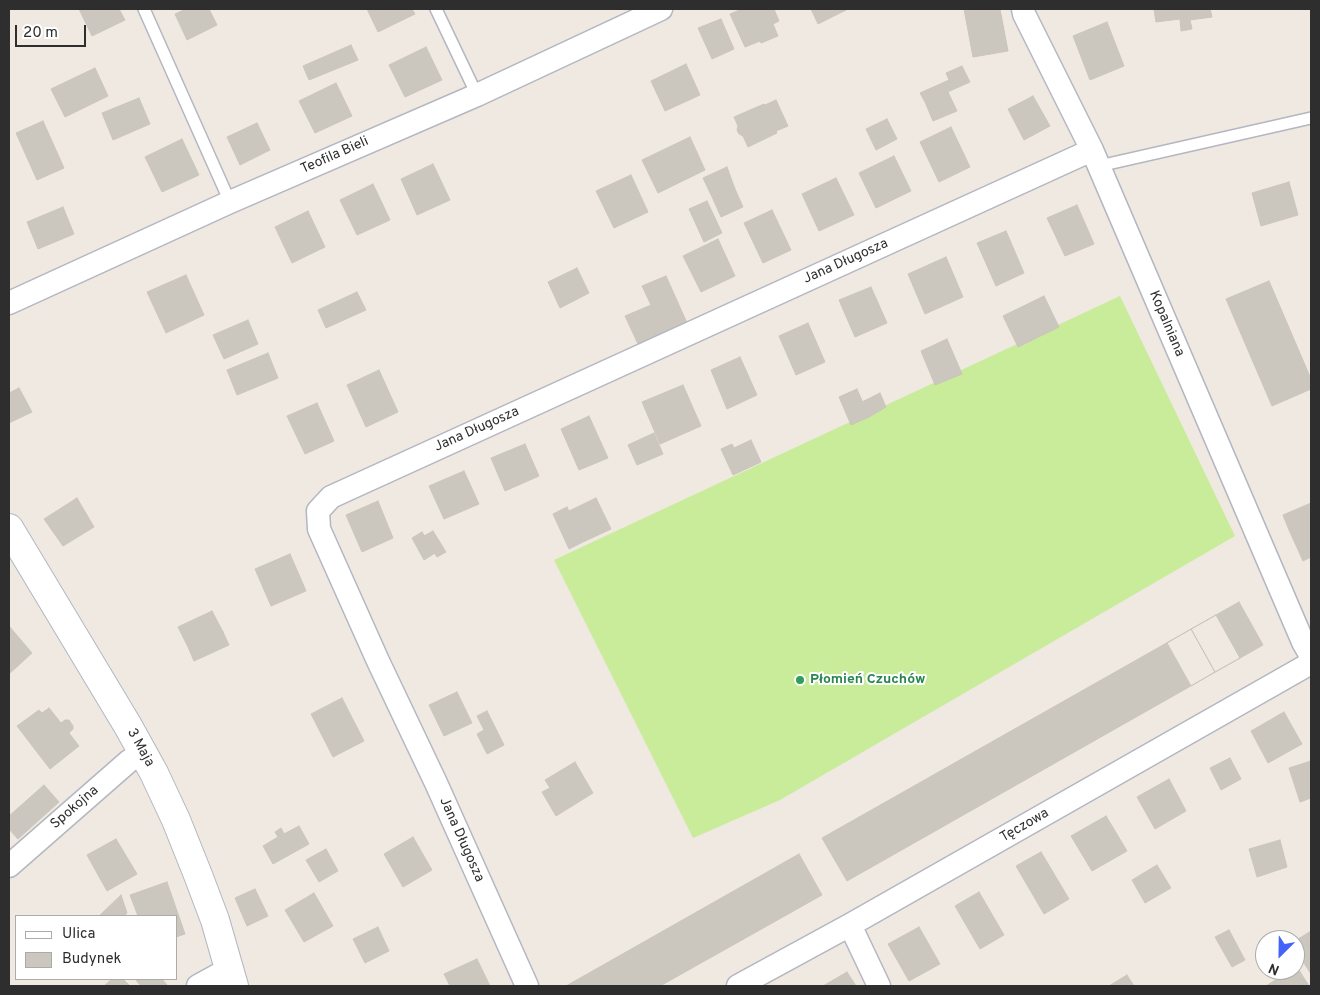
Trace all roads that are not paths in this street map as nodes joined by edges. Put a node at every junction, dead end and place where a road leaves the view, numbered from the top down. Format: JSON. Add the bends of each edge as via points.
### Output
{"nodes":[{"id":1,"x":144,"y":9,"type":"edge"},
{"id":2,"x":436,"y":9,"type":"edge"},
{"id":3,"x":661,"y":9,"type":"edge"},
{"id":4,"x":1024,"y":9,"type":"edge"},
{"id":5,"x":476,"y":94,"type":"junction"},
{"id":6,"x":1311,"y":118,"type":"edge"},
{"id":7,"x":1095,"y":158,"type":"junction"},
{"id":8,"x":230,"y":202,"type":"junction"},
{"id":9,"x":9,"y":303,"type":"edge"},
{"id":10,"x":9,"y":528,"type":"edge"},
{"id":11,"x":1308,"y":645,"type":"edge"},
{"id":12,"x":1311,"y":663,"type":"edge"},
{"id":13,"x":143,"y":752,"type":"junction"},
{"id":14,"x":9,"y":866,"type":"edge"},
{"id":15,"x":850,"y":925,"type":"junction"},
{"id":16,"x":232,"y":977,"type":"edge"},
{"id":17,"x":198,"y":986,"type":"edge"},
{"id":18,"x":527,"y":986,"type":"edge"},
{"id":19,"x":738,"y":986,"type":"edge"},
{"id":20,"x":879,"y":986,"type":"edge"}],
"edges":[{"from":1,"to":8,"type":"lane"},
{"from":2,"to":5,"type":"lane"},
{"from":3,"to":5,"type":"street","name":"Teofila Bieli"},
{"from":4,"to":7,"type":"street","name":"Kopalniana"},
{"from":5,"to":8,"type":"street","name":"Teofila Bieli"},
{"from":6,"to":7,"type":"lane"},
{"from":7,"to":11,"type":"street","name":"Kopalniana"},
{"from":7,"to":18,"type":"street","name":"Jana Długosza","via":[[331,497],[318,512],[319,529]]},
{"from":8,"to":9,"type":"street","name":"Teofila Bieli"},
{"from":10,"to":13,"type":"main road","name":"3 Maja"},
{"from":12,"to":15,"type":"street","name":"Tęczowa"},
{"from":13,"to":14,"type":"street","name":"Spokojna"},
{"from":13,"to":16,"type":"main road","name":"3 Maja","via":[[190,852]]},
{"from":15,"to":19,"type":"street","name":"Tęczowa"},
{"from":15,"to":20,"type":"street"},
{"from":16,"to":17,"type":"street"}]}
